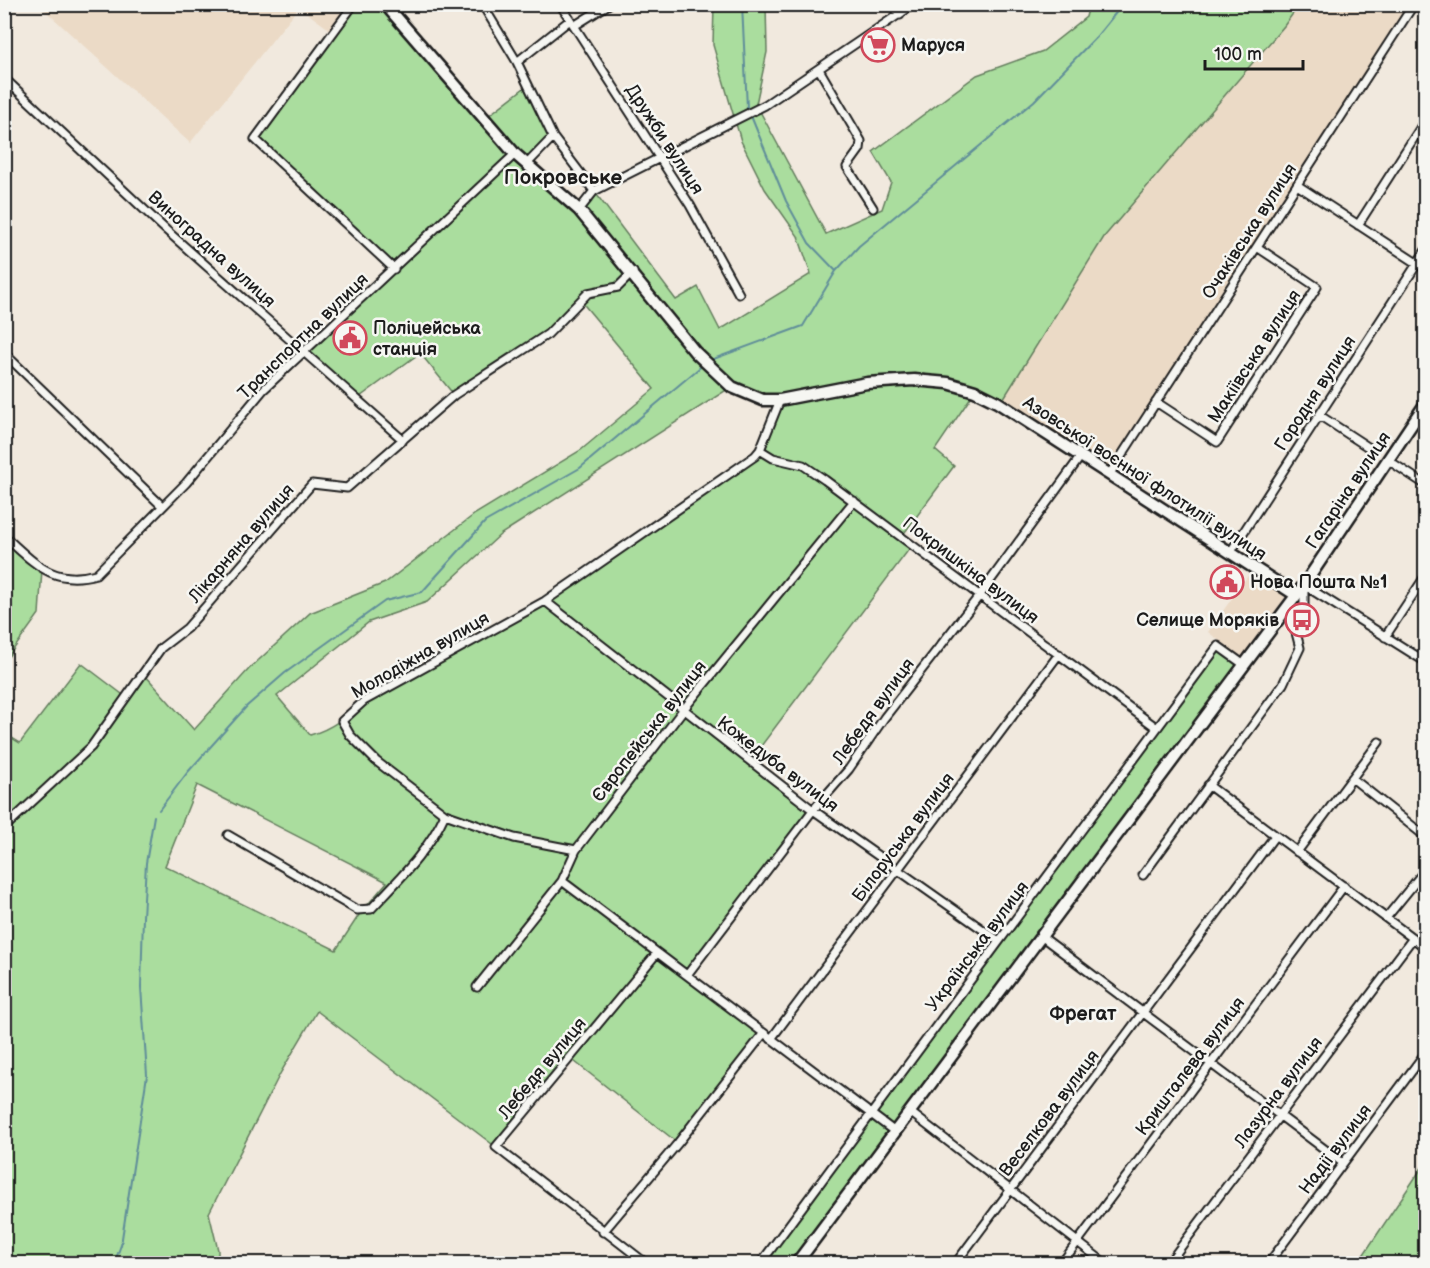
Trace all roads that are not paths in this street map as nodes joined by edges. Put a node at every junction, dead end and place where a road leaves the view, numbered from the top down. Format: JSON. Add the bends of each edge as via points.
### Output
{"nodes":[{"id":1,"x":354,"y":4,"type":"edge"},
{"id":2,"x":482,"y":4,"type":"edge"},
{"id":3,"x":560,"y":4,"type":"edge"},
{"id":4,"x":609,"y":4,"type":"edge"},
{"id":5,"x":892,"y":4,"type":"edge"},
{"id":6,"x":914,"y":4,"type":"edge"},
{"id":7,"x":1414,"y":4,"type":"edge"},
{"id":8,"x":391,"y":6,"type":"edge"},
{"id":9,"x":900,"y":15,"type":"junction"},
{"id":10,"x":572,"y":23,"type":"junction"},
{"id":11,"x":517,"y":62,"type":"junction"},
{"id":12,"x":820,"y":70,"type":"junction"},
{"id":13,"x":4,"y":78,"type":"edge"},
{"id":14,"x":1425,"y":119,"type":"edge"},
{"id":15,"x":553,"y":137,"type":"junction"},
{"id":16,"x":515,"y":154,"type":"junction"},
{"id":17,"x":659,"y":159,"type":"junction"},
{"id":18,"x":526,"y":165,"type":"junction"},
{"id":19,"x":1297,"y":185,"type":"junction"},
{"id":20,"x":594,"y":191,"type":"junction"},
{"id":21,"x":873,"y":208,"type":"dead end"},
{"id":22,"x":579,"y":210,"type":"junction"},
{"id":23,"x":1358,"y":225,"type":"junction"},
{"id":24,"x":1257,"y":248,"type":"junction"},
{"id":25,"x":1425,"y":250,"type":"edge"},
{"id":26,"x":1417,"y":263,"type":"junction"},
{"id":27,"x":394,"y":269,"type":"junction"},
{"id":28,"x":1425,"y":269,"type":"edge"},
{"id":29,"x":633,"y":272,"type":"junction"},
{"id":30,"x":739,"y":294,"type":"dead end"},
{"id":31,"x":4,"y":353,"type":"edge"},
{"id":32,"x":306,"y":353,"type":"junction"},
{"id":33,"x":780,"y":400,"type":"junction"},
{"id":34,"x":1156,"y":402,"type":"junction"},
{"id":35,"x":1425,"y":403,"type":"edge"},
{"id":36,"x":1319,"y":415,"type":"junction"},
{"id":37,"x":403,"y":440,"type":"junction"},
{"id":38,"x":1371,"y":449,"type":"dead end"},
{"id":39,"x":760,"y":450,"type":"junction"},
{"id":40,"x":1080,"y":458,"type":"junction"},
{"id":41,"x":1388,"y":460,"type":"junction"},
{"id":42,"x":1109,"y":475,"type":"junction"},
{"id":43,"x":1425,"y":485,"type":"edge"},
{"id":44,"x":854,"y":501,"type":"junction"},
{"id":45,"x":162,"y":506,"type":"junction"},
{"id":46,"x":4,"y":536,"type":"edge"},
{"id":47,"x":1230,"y":553,"type":"junction"},
{"id":48,"x":1425,"y":575,"type":"edge"},
{"id":49,"x":1304,"y":585,"type":"junction"},
{"id":50,"x":980,"y":595,"type":"junction"},
{"id":51,"x":1296,"y":595,"type":"junction"},
{"id":52,"x":545,"y":601,"type":"junction"},
{"id":53,"x":1280,"y":614,"type":"junction"},
{"id":54,"x":1294,"y":625,"type":"junction"},
{"id":55,"x":1385,"y":637,"type":"junction"},
{"id":56,"x":1059,"y":654,"type":"junction"},
{"id":57,"x":1425,"y":663,"type":"edge"},
{"id":58,"x":1242,"y":664,"type":"junction"},
{"id":59,"x":682,"y":710,"type":"junction"},
{"id":60,"x":1157,"y":728,"type":"junction"},
{"id":61,"x":1379,"y":742,"type":"dead end"},
{"id":62,"x":1352,"y":778,"type":"junction"},
{"id":63,"x":1208,"y":785,"type":"junction"},
{"id":64,"x":813,"y":810,"type":"junction"},
{"id":65,"x":445,"y":814,"type":"junction"},
{"id":66,"x":4,"y":828,"type":"edge"},
{"id":67,"x":228,"y":834,"type":"dead end"},
{"id":68,"x":1274,"y":837,"type":"dead end"},
{"id":69,"x":1425,"y":837,"type":"edge"},
{"id":70,"x":576,"y":850,"type":"junction"},
{"id":71,"x":1297,"y":852,"type":"junction"},
{"id":72,"x":1425,"y":869,"type":"edge"},
{"id":73,"x":897,"y":870,"type":"junction"},
{"id":74,"x":1143,"y":875,"type":"dead end"},
{"id":75,"x":562,"y":881,"type":"junction"},
{"id":76,"x":1344,"y":886,"type":"junction"},
{"id":77,"x":1386,"y":918,"type":"junction"},
{"id":78,"x":1041,"y":936,"type":"junction"},
{"id":79,"x":1413,"y":938,"type":"junction"},
{"id":80,"x":999,"y":941,"type":"junction"},
{"id":81,"x":1425,"y":948,"type":"edge"},
{"id":82,"x":657,"y":953,"type":"junction"},
{"id":83,"x":687,"y":975,"type":"junction"},
{"id":84,"x":477,"y":987,"type":"dead end"},
{"id":85,"x":1143,"y":1012,"type":"junction"},
{"id":86,"x":764,"y":1033,"type":"junction"},
{"id":87,"x":771,"y":1039,"type":"junction"},
{"id":88,"x":1425,"y":1052,"type":"edge"},
{"id":89,"x":1211,"y":1064,"type":"junction"},
{"id":90,"x":910,"y":1112,"type":"junction"},
{"id":91,"x":871,"y":1114,"type":"junction"},
{"id":92,"x":1279,"y":1115,"type":"junction"},
{"id":93,"x":895,"y":1132,"type":"junction"},
{"id":94,"x":1343,"y":1163,"type":"junction"},
{"id":95,"x":1010,"y":1190,"type":"junction"},
{"id":96,"x":603,"y":1232,"type":"junction"},
{"id":97,"x":1077,"y":1242,"type":"junction"},
{"id":98,"x":647,"y":1263,"type":"edge"},
{"id":99,"x":760,"y":1263,"type":"edge"},
{"id":100,"x":796,"y":1263,"type":"edge"},
{"id":101,"x":955,"y":1263,"type":"edge"},
{"id":102,"x":1061,"y":1263,"type":"edge"},
{"id":103,"x":1106,"y":1263,"type":"edge"},
{"id":104,"x":1168,"y":1263,"type":"edge"},
{"id":105,"x":1268,"y":1263,"type":"edge"}],
"edges":[{"from":1,"to":27,"type":"street","via":[[255,139]]},
{"from":2,"to":11,"type":"street"},
{"from":3,"to":10,"type":"street","name":"Дружби вулиця"},
{"from":4,"to":10,"type":"street"},
{"from":5,"to":9,"type":"street"},
{"from":6,"to":9,"type":"street"},
{"from":7,"to":19,"type":"street","name":"Очаківська вулиця"},
{"from":8,"to":16,"type":"street","name":"Азовської воєнної флотилії вулиця"},
{"from":9,"to":12,"type":"street"},
{"from":10,"to":11,"type":"street"},
{"from":10,"to":17,"type":"street","name":"Дружби вулиця"},
{"from":11,"to":15,"type":"street"},
{"from":12,"to":17,"type":"street","via":[[765,105]]},
{"from":12,"to":21,"type":"street","via":[[861,141],[847,167]]},
{"from":13,"to":32,"type":"street","name":"Виноградна вулиця","via":[[166,230]]},
{"from":14,"to":23,"type":"street"},
{"from":15,"to":18,"type":"street"},
{"from":15,"to":20,"type":"street"},
{"from":16,"to":18,"type":"street","name":"Азовської воєнної флотилії вулиця"},
{"from":16,"to":27,"type":"street","name":"Транспортна вулиця"},
{"from":17,"to":20,"type":"street"},
{"from":17,"to":30,"type":"street","name":"Дружби вулиця","via":[[690,205]]},
{"from":18,"to":22,"type":"street","name":"Азовської воєнної флотилії вулиця"},
{"from":19,"to":23,"type":"street"},
{"from":19,"to":24,"type":"street","name":"Очаківська вулиця"},
{"from":20,"to":22,"type":"street"},
{"from":22,"to":29,"type":"street","name":"Азовської воєнної флотилії вулиця"},
{"from":23,"to":26,"type":"street"},
{"from":24,"to":34,"type":"street","name":"Очаківська вулиця"},
{"from":24,"to":34,"type":"street","name":"Макіївська вулиця","via":[[1317,287],[1216,441]]},
{"from":25,"to":26,"type":"street","name":"Городня вулиця"},
{"from":26,"to":28,"type":"street"},
{"from":26,"to":36,"type":"street","name":"Городня вулиця"},
{"from":27,"to":32,"type":"street","name":"Транспортна вулиця"},
{"from":29,"to":33,"type":"street","name":"Азовської воєнної флотилії вулиця","via":[[712,371],[748,396]]},
{"from":29,"to":37,"type":"street","name":"Лікарняна вулиця","via":[[618,287],[588,293],[548,334],[454,395]]},
{"from":31,"to":45,"type":"street"},
{"from":32,"to":37,"type":"street","name":"Виноградна вулиця"},
{"from":32,"to":45,"type":"street","name":"Транспортна вулиця","via":[[263,390]]},
{"from":33,"to":39,"type":"street"},
{"from":33,"to":40,"type":"street","name":"Азовської воєнної флотилії вулиця","via":[[893,381],[948,383],[997,402]]},
{"from":34,"to":42,"type":"street","name":"Очаківська вулиця"},
{"from":35,"to":41,"type":"street","name":"Гагаріна вулиця"},
{"from":36,"to":38,"type":"street"},
{"from":36,"to":47,"type":"street","name":"Городня вулиця"},
{"from":37,"to":66,"type":"street","name":"Лікарняна вулиця","via":[[347,488],[312,484],[187,628],[160,648],[91,747]]},
{"from":39,"to":44,"type":"street","name":"Покришкіна вулиця","via":[[773,458],[803,465]]},
{"from":39,"to":52,"type":"street","name":"Молодіжна вулиця"},
{"from":40,"to":42,"type":"street","name":"Азовської воєнної флотилії вулиця"},
{"from":40,"to":50,"type":"street","name":"Лебедя вулиця"},
{"from":41,"to":43,"type":"street"},
{"from":41,"to":49,"type":"street","name":"Гагаріна вулиця"},
{"from":42,"to":47,"type":"street","name":"Азовської воєнної флотилії вулиця"},
{"from":44,"to":50,"type":"street","name":"Покришкіна вулиця"},
{"from":44,"to":59,"type":"street","name":"Європейська вулиця"},
{"from":45,"to":46,"type":"street","name":"Транспортна вулиця","via":[[96,574],[79,579],[59,577],[42,569]]},
{"from":47,"to":51,"type":"street","name":"Азовської воєнної флотилії вулиця"},
{"from":48,"to":55,"type":"street"},
{"from":49,"to":51,"type":"street","name":"Гагаріна вулиця"},
{"from":49,"to":54,"type":"street","via":[[1304,613]]},
{"from":49,"to":55,"type":"street"},
{"from":50,"to":56,"type":"street","name":"Покришкіна вулиця"},
{"from":50,"to":64,"type":"street","name":"Лебедя вулиця","via":[[849,769]]},
{"from":51,"to":53,"type":"street","name":"Гагаріна вулиця"},
{"from":52,"to":59,"type":"street","name":"Кожедуба вулиця"},
{"from":52,"to":65,"type":"street","name":"Молодіжна вулиця","via":[[364,701],[342,721],[376,761]]},
{"from":53,"to":54,"type":"street"},
{"from":53,"to":58,"type":"street","name":"Гагаріна вулиця"},
{"from":54,"to":63,"type":"street","via":[[1300,648],[1292,668]]},
{"from":55,"to":57,"type":"street"},
{"from":56,"to":60,"type":"street","name":"Покришкіна вулиця"},
{"from":56,"to":73,"type":"street","name":"Білоруська вулиця"},
{"from":58,"to":60,"type":"street","name":"Українська вулиця","via":[[1218,646]]},
{"from":58,"to":78,"type":"street","name":"Гагаріна вулиця"},
{"from":59,"to":64,"type":"street","name":"Кожедуба вулиця"},
{"from":59,"to":70,"type":"street","name":"Європейська вулиця"},
{"from":60,"to":80,"type":"street","name":"Українська вулиця"},
{"from":61,"to":62,"type":"street"},
{"from":62,"to":69,"type":"street"},
{"from":62,"to":71,"type":"street"},
{"from":63,"to":71,"type":"street"},
{"from":63,"to":74,"type":"street"},
{"from":64,"to":73,"type":"street","name":"Кожедуба вулиця"},
{"from":64,"to":83,"type":"street","name":"Лебедя вулиця"},
{"from":65,"to":67,"type":"street","via":[[421,855],[371,909],[357,910]]},
{"from":65,"to":70,"type":"street","via":[[514,838]]},
{"from":68,"to":85,"type":"street","name":"Веселкова вулиця"},
{"from":70,"to":75,"type":"street","name":"Європейська вулиця"},
{"from":71,"to":76,"type":"street"},
{"from":72,"to":77,"type":"street"},
{"from":73,"to":80,"type":"street","name":"Кожедуба вулиця"},
{"from":73,"to":87,"type":"street","name":"Білоруська вулиця"},
{"from":75,"to":82,"type":"street"},
{"from":75,"to":84,"type":"street","name":"Європейська вулиця"},
{"from":76,"to":77,"type":"street"},
{"from":76,"to":89,"type":"street","name":"Кришталева вулиця"},
{"from":77,"to":79,"type":"street"},
{"from":78,"to":85,"type":"street"},
{"from":78,"to":90,"type":"street","name":"Гагаріна вулиця"},
{"from":79,"to":81,"type":"street"},
{"from":79,"to":92,"type":"street","name":"Лазурна вулиця"},
{"from":80,"to":91,"type":"street","name":"Українська вулиця"},
{"from":82,"to":83,"type":"street"},
{"from":82,"to":96,"type":"street","name":"Лебедя вулиця","via":[[496,1147]]},
{"from":83,"to":86,"type":"street"},
{"from":85,"to":89,"type":"street"},
{"from":85,"to":95,"type":"street","name":"Веселкова вулиця"},
{"from":86,"to":87,"type":"street"},
{"from":86,"to":96,"type":"street"},
{"from":87,"to":91,"type":"street"},
{"from":88,"to":94,"type":"street","name":"Надії вулиця"},
{"from":89,"to":92,"type":"street"},
{"from":89,"to":97,"type":"street","name":"Кришталева вулиця"},
{"from":90,"to":93,"type":"street","name":"Гагаріна вулиця"},
{"from":90,"to":95,"type":"street"},
{"from":91,"to":93,"type":"street"},
{"from":91,"to":99,"type":"street","name":"Українська вулиця"},
{"from":92,"to":94,"type":"street"},
{"from":92,"to":104,"type":"street","name":"Лазурна вулиця"},
{"from":93,"to":100,"type":"street","name":"Гагаріна вулиця"},
{"from":94,"to":105,"type":"street","name":"Надії вулиця"},
{"from":95,"to":97,"type":"street"},
{"from":95,"to":101,"type":"street","name":"Веселкова вулиця"},
{"from":96,"to":98,"type":"street"},
{"from":97,"to":102,"type":"street","name":"Кришталева вулиця"},
{"from":97,"to":103,"type":"street"}]}
